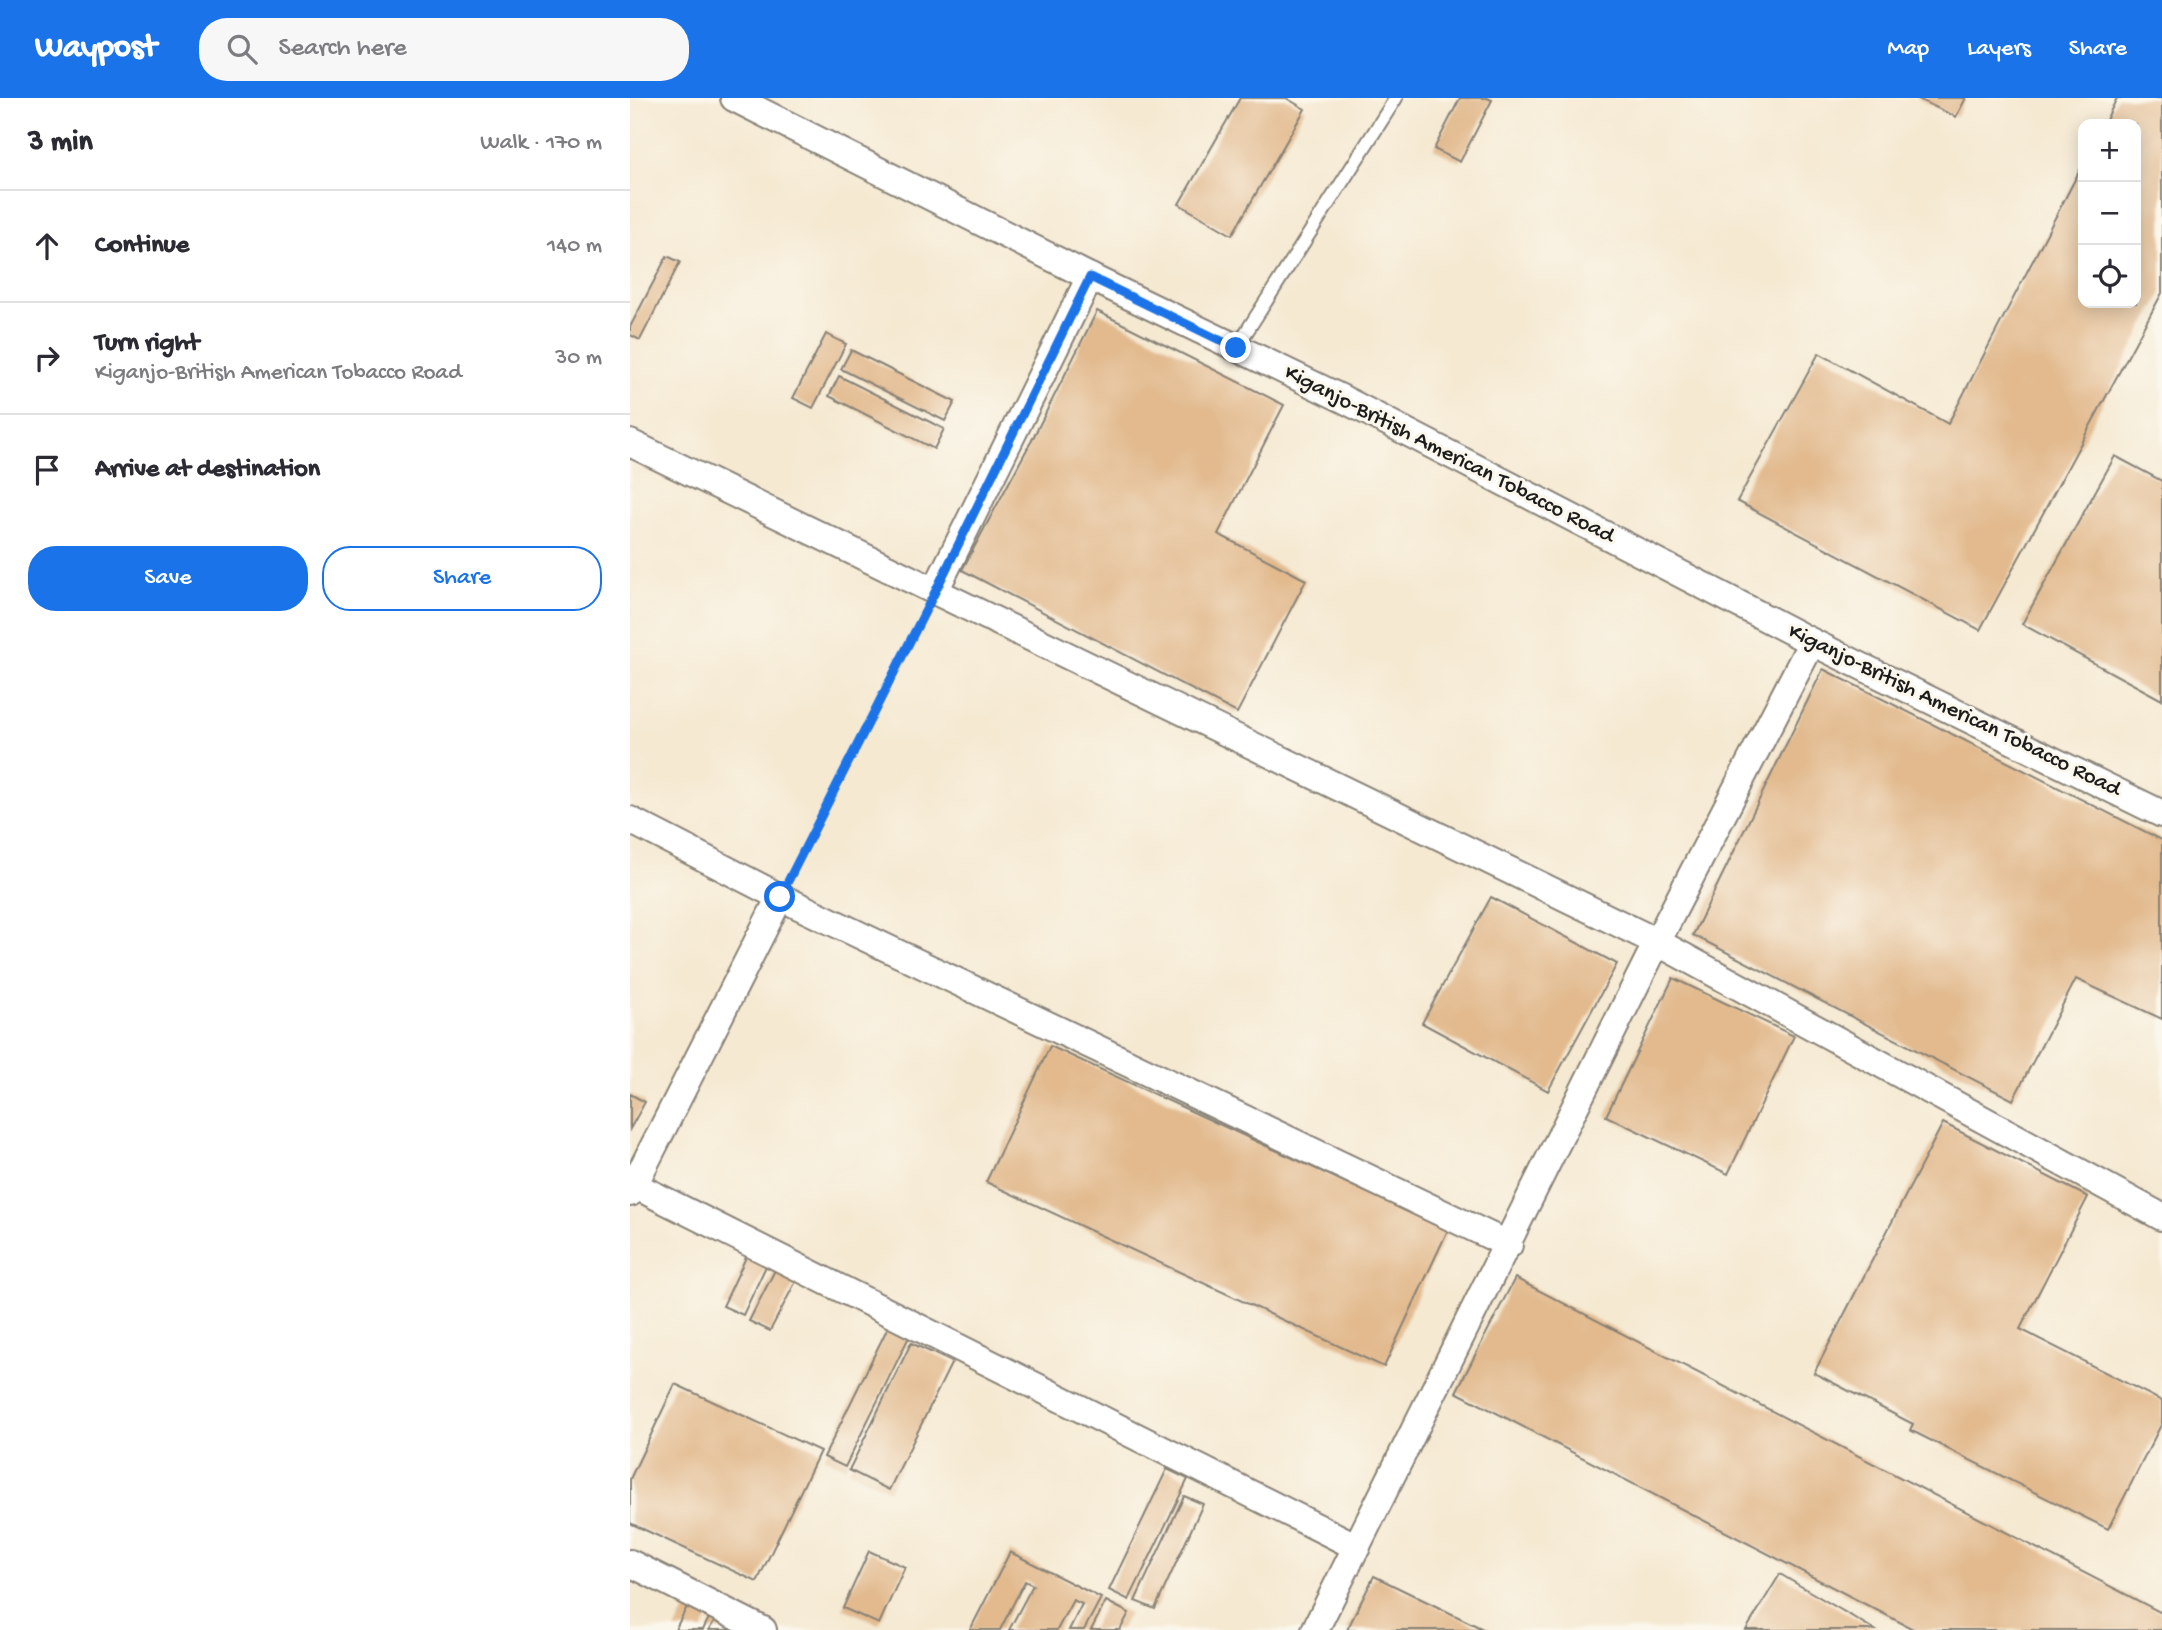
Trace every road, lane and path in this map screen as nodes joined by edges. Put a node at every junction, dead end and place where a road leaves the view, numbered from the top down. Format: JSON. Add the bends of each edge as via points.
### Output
{"nodes":[{"id":1,"x":734,"y":98,"type":"edge"},
{"id":2,"x":1396,"y":98,"type":"edge"},
{"id":3,"x":1090,"y":277,"type":"junction"},
{"id":4,"x":1236,"y":348,"type":"junction"},
{"id":5,"x":630,"y":443,"type":"edge"},
{"id":6,"x":935,"y":592,"type":"junction"},
{"id":7,"x":1812,"y":642,"type":"junction"},
{"id":8,"x":2162,"y":814,"type":"edge"},
{"id":9,"x":630,"y":820,"type":"edge"},
{"id":10,"x":780,"y":897,"type":"junction"},
{"id":11,"x":1657,"y":942,"type":"junction"},
{"id":12,"x":631,"y":1187,"type":"edge"},
{"id":13,"x":2162,"y":1217,"type":"edge"},
{"id":14,"x":1509,"y":1245,"type":"junction"},
{"id":15,"x":1357,"y":1547,"type":"junction"},
{"id":16,"x":630,"y":1563,"type":"edge"},
{"id":17,"x":763,"y":1630,"type":"edge"},
{"id":18,"x":1315,"y":1630,"type":"edge"}],
"edges":[{"from":1,"to":3,"type":"street","name":"Kiganjo-British American Tobacco Road"},
{"from":2,"to":4,"type":"lane"},
{"from":3,"to":4,"type":"street","name":"Kiganjo-British American Tobacco Road"},
{"from":3,"to":6,"type":"street"},
{"from":4,"to":7,"type":"street","name":"Kiganjo-British American Tobacco Road"},
{"from":5,"to":6,"type":"street"},
{"from":6,"to":10,"type":"path"},
{"from":6,"to":11,"type":"street"},
{"from":7,"to":8,"type":"street","name":"Kiganjo-British American Tobacco Road"},
{"from":7,"to":11,"type":"street"},
{"from":9,"to":10,"type":"street"},
{"from":10,"to":12,"type":"street"},
{"from":10,"to":14,"type":"street"},
{"from":11,"to":13,"type":"street"},
{"from":11,"to":14,"type":"street"},
{"from":12,"to":15,"type":"street"},
{"from":14,"to":15,"type":"street"},
{"from":15,"to":18,"type":"street"},
{"from":16,"to":17,"type":"street"}]}
